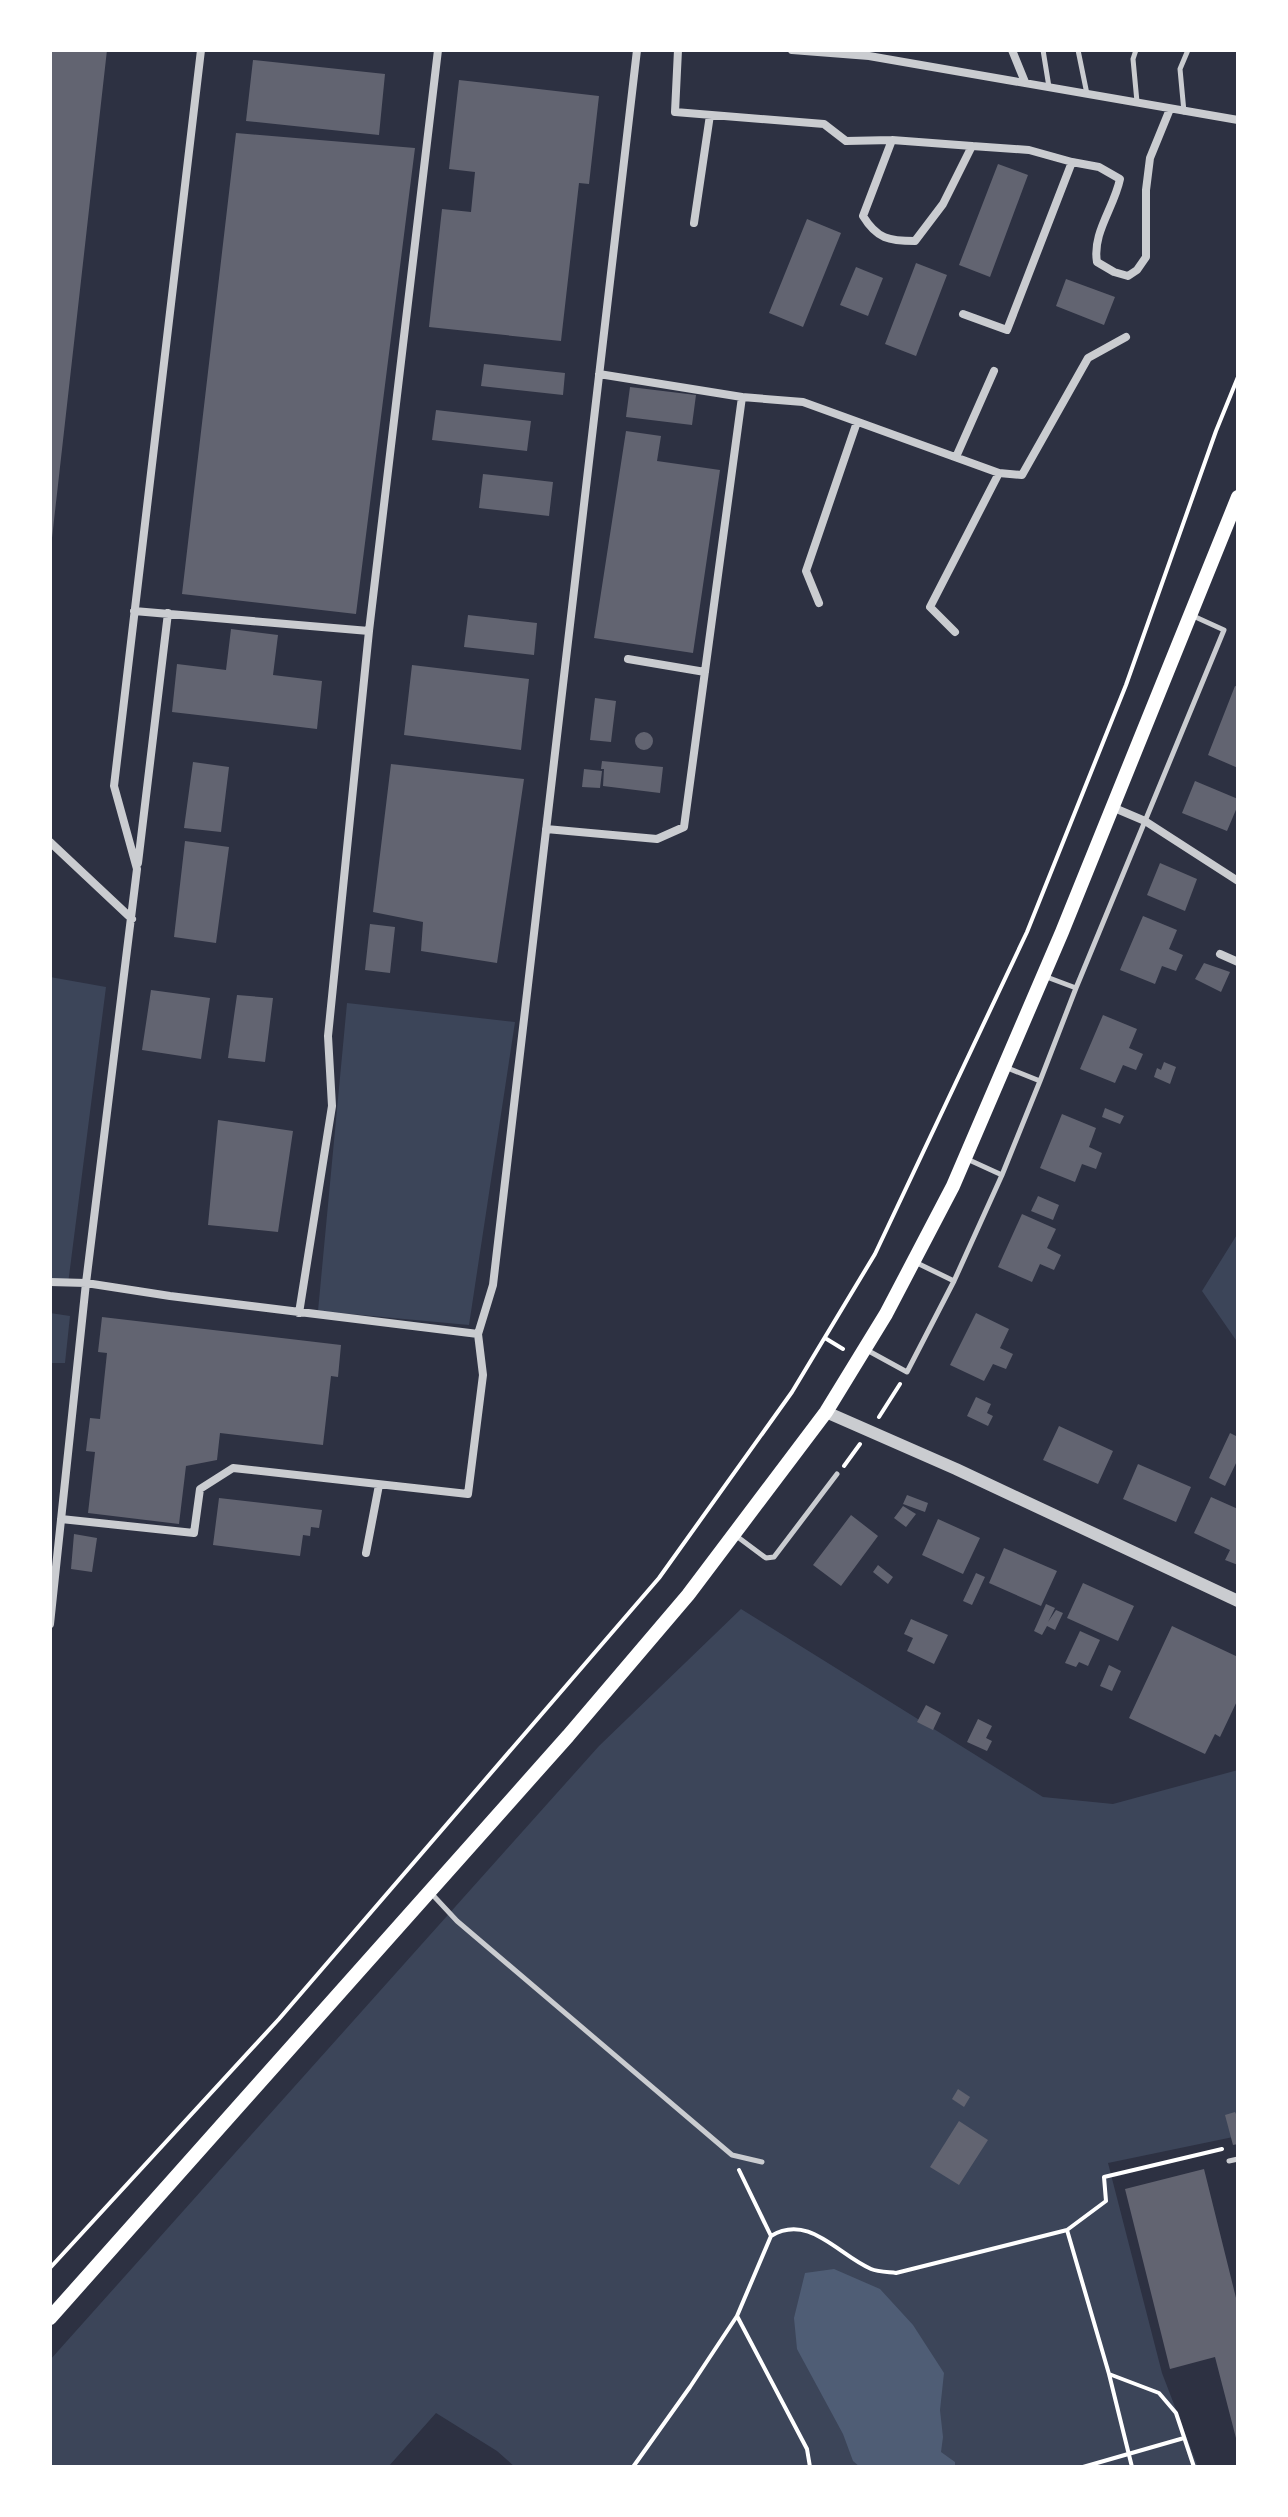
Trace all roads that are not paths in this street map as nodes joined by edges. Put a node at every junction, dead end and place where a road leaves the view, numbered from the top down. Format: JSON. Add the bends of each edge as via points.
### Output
{"nodes":[{"id":1,"x":201,"y":50,"type":"edge"},
{"id":2,"x":438,"y":50,"type":"edge"},
{"id":3,"x":637,"y":50,"type":"edge"},
{"id":4,"x":678,"y":50,"type":"edge"},
{"id":5,"x":792,"y":50,"type":"edge"},
{"id":6,"x":1012,"y":50,"type":"edge"},
{"id":7,"x":1043,"y":50,"type":"edge"},
{"id":8,"x":1078,"y":50,"type":"edge"},
{"id":9,"x":1136,"y":50,"type":"edge"},
{"id":10,"x":1188,"y":50,"type":"edge"},
{"id":11,"x":870,"y":53,"type":"edge"},
{"id":12,"x":1025,"y":82,"type":"junction"},
{"id":13,"x":1049,"y":87,"type":"junction"},
{"id":14,"x":1087,"y":94,"type":"junction"},
{"id":15,"x":1138,"y":103,"type":"junction"},
{"id":16,"x":1170,"y":109,"type":"junction"},
{"id":17,"x":1184,"y":112,"type":"junction"},
{"id":18,"x":710,"y":115,"type":"junction"},
{"id":19,"x":1238,"y":120,"type":"edge"},
{"id":20,"x":892,"y":140,"type":"junction"},
{"id":21,"x":972,"y":146,"type":"junction"},
{"id":22,"x":1072,"y":162,"type":"junction"},
{"id":23,"x":694,"y":223,"type":"dead end"},
{"id":24,"x":963,"y":314,"type":"dead end"},
{"id":25,"x":1126,"y":337,"type":"dead end"},
{"id":26,"x":994,"y":371,"type":"dead end"},
{"id":27,"x":599,"y":374,"type":"junction"},
{"id":28,"x":742,"y":397,"type":"junction"},
{"id":29,"x":857,"y":422,"type":"junction"},
{"id":30,"x":956,"y":457,"type":"junction"},
{"id":31,"x":999,"y":473,"type":"junction"},
{"id":32,"x":1238,"y":497,"type":"edge"},
{"id":33,"x":819,"y":603,"type":"dead end"},
{"id":34,"x":134,"y":611,"type":"junction"},
{"id":35,"x":168,"y":613,"type":"junction"},
{"id":36,"x":1190,"y":615,"type":"junction"},
{"id":37,"x":369,"y":631,"type":"junction"},
{"id":38,"x":955,"y":632,"type":"dead end"},
{"id":39,"x":628,"y":659,"type":"dead end"},
{"id":40,"x":705,"y":672,"type":"junction"},
{"id":41,"x":1112,"y":807,"type":"junction"},
{"id":42,"x":1145,"y":821,"type":"junction"},
{"id":43,"x":546,"y":829,"type":"junction"},
{"id":44,"x":50,"y":842,"type":"edge"},
{"id":45,"x":137,"y":869,"type":"junction"},
{"id":46,"x":1238,"y":881,"type":"edge"},
{"id":47,"x":132,"y":919,"type":"junction"},
{"id":48,"x":1220,"y":954,"type":"dead end"},
{"id":49,"x":1238,"y":962,"type":"edge"},
{"id":50,"x":1043,"y":975,"type":"junction"},
{"id":51,"x":1076,"y":988,"type":"junction"},
{"id":52,"x":1004,"y":1066,"type":"junction"},
{"id":53,"x":1040,"y":1081,"type":"junction"},
{"id":54,"x":965,"y":1158,"type":"junction"},
{"id":55,"x":1002,"y":1175,"type":"junction"},
{"id":56,"x":913,"y":1262,"type":"junction"},
{"id":57,"x":954,"y":1281,"type":"junction"},
{"id":58,"x":50,"y":1282,"type":"edge"},
{"id":59,"x":86,"y":1283,"type":"junction"},
{"id":60,"x":299,"y":1313,"type":"junction"},
{"id":61,"x":478,"y":1334,"type":"junction"},
{"id":62,"x":865,"y":1349,"type":"junction"},
{"id":63,"x":826,"y":1412,"type":"junction"},
{"id":64,"x":837,"y":1474,"type":"dead end"},
{"id":65,"x":379,"y":1485,"type":"junction"},
{"id":66,"x":61,"y":1519,"type":"junction"},
{"id":67,"x":50,"y":1534,"type":"edge"},
{"id":68,"x":734,"y":1534,"type":"junction"},
{"id":69,"x":60,"y":1538,"type":"junction"},
{"id":70,"x":366,"y":1553,"type":"dead end"},
{"id":71,"x":1238,"y":1601,"type":"edge"},
{"id":72,"x":50,"y":1624,"type":"edge"},
{"id":73,"x":429,"y":1892,"type":"junction"},
{"id":74,"x":1238,"y":2159,"type":"edge"},
{"id":75,"x":1229,"y":2161,"type":"road end"},
{"id":76,"x":762,"y":2162,"type":"dead end"},
{"id":77,"x":50,"y":2318,"type":"edge"}],
"edges":[{"from":1,"to":34,"type":"street"},
{"from":2,"to":37,"type":"street"},
{"from":3,"to":27,"type":"street"},
{"from":4,"to":18,"type":"street","via":[[675,112]]},
{"from":5,"to":11,"type":"street"},
{"from":6,"to":12,"type":"street"},
{"from":7,"to":13,"type":"lane"},
{"from":8,"to":14,"type":"lane"},
{"from":9,"to":15,"type":"lane"},
{"from":10,"to":17,"type":"lane","via":[[1180,69]]},
{"from":11,"to":12,"type":"street"},
{"from":12,"to":13,"type":"street"},
{"from":13,"to":14,"type":"street"},
{"from":14,"to":15,"type":"street"},
{"from":15,"to":16,"type":"street"},
{"from":16,"to":17,"type":"street"},
{"from":16,"to":22,"type":"street","via":[[1150,158],[1146,257],[1128,276],[1097,262],[1094,247],[1120,179],[1099,167]]},
{"from":17,"to":19,"type":"street"},
{"from":18,"to":20,"type":"street","via":[[824,124],[846,141]]},
{"from":18,"to":23,"type":"street"},
{"from":20,"to":21,"type":"street"},
{"from":20,"to":21,"type":"street","via":[[863,216],[874,233],[899,241],[915,241],[943,204]]},
{"from":21,"to":22,"type":"street","via":[[1029,150]]},
{"from":22,"to":24,"type":"street","via":[[1007,330]]},
{"from":25,"to":31,"type":"street","via":[[1088,358],[1022,475]]},
{"from":26,"to":30,"type":"street"},
{"from":27,"to":28,"type":"street"},
{"from":27,"to":43,"type":"street"},
{"from":28,"to":29,"type":"street","via":[[803,402]]},
{"from":28,"to":40,"type":"street"},
{"from":29,"to":30,"type":"street"},
{"from":29,"to":33,"type":"street","via":[[806,571]]},
{"from":30,"to":31,"type":"street"},
{"from":31,"to":38,"type":"street","via":[[930,607]]},
{"from":32,"to":36,"type":"main road"},
{"from":34,"to":35,"type":"street"},
{"from":34,"to":45,"type":"street","via":[[114,786]]},
{"from":35,"to":37,"type":"street"},
{"from":35,"to":45,"type":"street"},
{"from":36,"to":41,"type":"main road"},
{"from":36,"to":42,"type":"lane","via":[[1224,630]]},
{"from":37,"to":60,"type":"street","via":[[328,1036],[332,1106]]},
{"from":39,"to":40,"type":"street"},
{"from":40,"to":43,"type":"street","via":[[684,827],[657,839]]},
{"from":41,"to":42,"type":"street"},
{"from":41,"to":50,"type":"main road"},
{"from":42,"to":46,"type":"street"},
{"from":42,"to":51,"type":"lane"},
{"from":43,"to":61,"type":"street","via":[[493,1285]]},
{"from":44,"to":47,"type":"street"},
{"from":45,"to":47,"type":"street"},
{"from":47,"to":59,"type":"street"},
{"from":48,"to":49,"type":"street"},
{"from":50,"to":51,"type":"lane"},
{"from":50,"to":52,"type":"main road"},
{"from":51,"to":53,"type":"lane"},
{"from":52,"to":53,"type":"lane"},
{"from":52,"to":54,"type":"main road"},
{"from":53,"to":55,"type":"lane"},
{"from":54,"to":55,"type":"lane"},
{"from":54,"to":56,"type":"main road"},
{"from":55,"to":57,"type":"lane"},
{"from":56,"to":57,"type":"lane"},
{"from":56,"to":62,"type":"main road"},
{"from":57,"to":62,"type":"lane","via":[[907,1372]]},
{"from":58,"to":59,"type":"street"},
{"from":59,"to":60,"type":"street"},
{"from":59,"to":66,"type":"street"},
{"from":60,"to":61,"type":"street"},
{"from":61,"to":65,"type":"street","via":[[483,1375],[468,1494]]},
{"from":62,"to":63,"type":"main road"},
{"from":63,"to":68,"type":"main road"},
{"from":63,"to":71,"type":"street"},
{"from":64,"to":68,"type":"lane","via":[[774,1557],[766,1558]]},
{"from":65,"to":66,"type":"street","via":[[233,1468],[200,1489],[194,1533]]},
{"from":65,"to":70,"type":"street"},
{"from":66,"to":69,"type":"street"},
{"from":67,"to":69,"type":"street"},
{"from":68,"to":73,"type":"main road","via":[[648,1642]]},
{"from":69,"to":72,"type":"street"},
{"from":73,"to":76,"type":"lane","via":[[732,2155]]},
{"from":73,"to":77,"type":"main road"},
{"from":74,"to":75,"type":"lane"}]}
